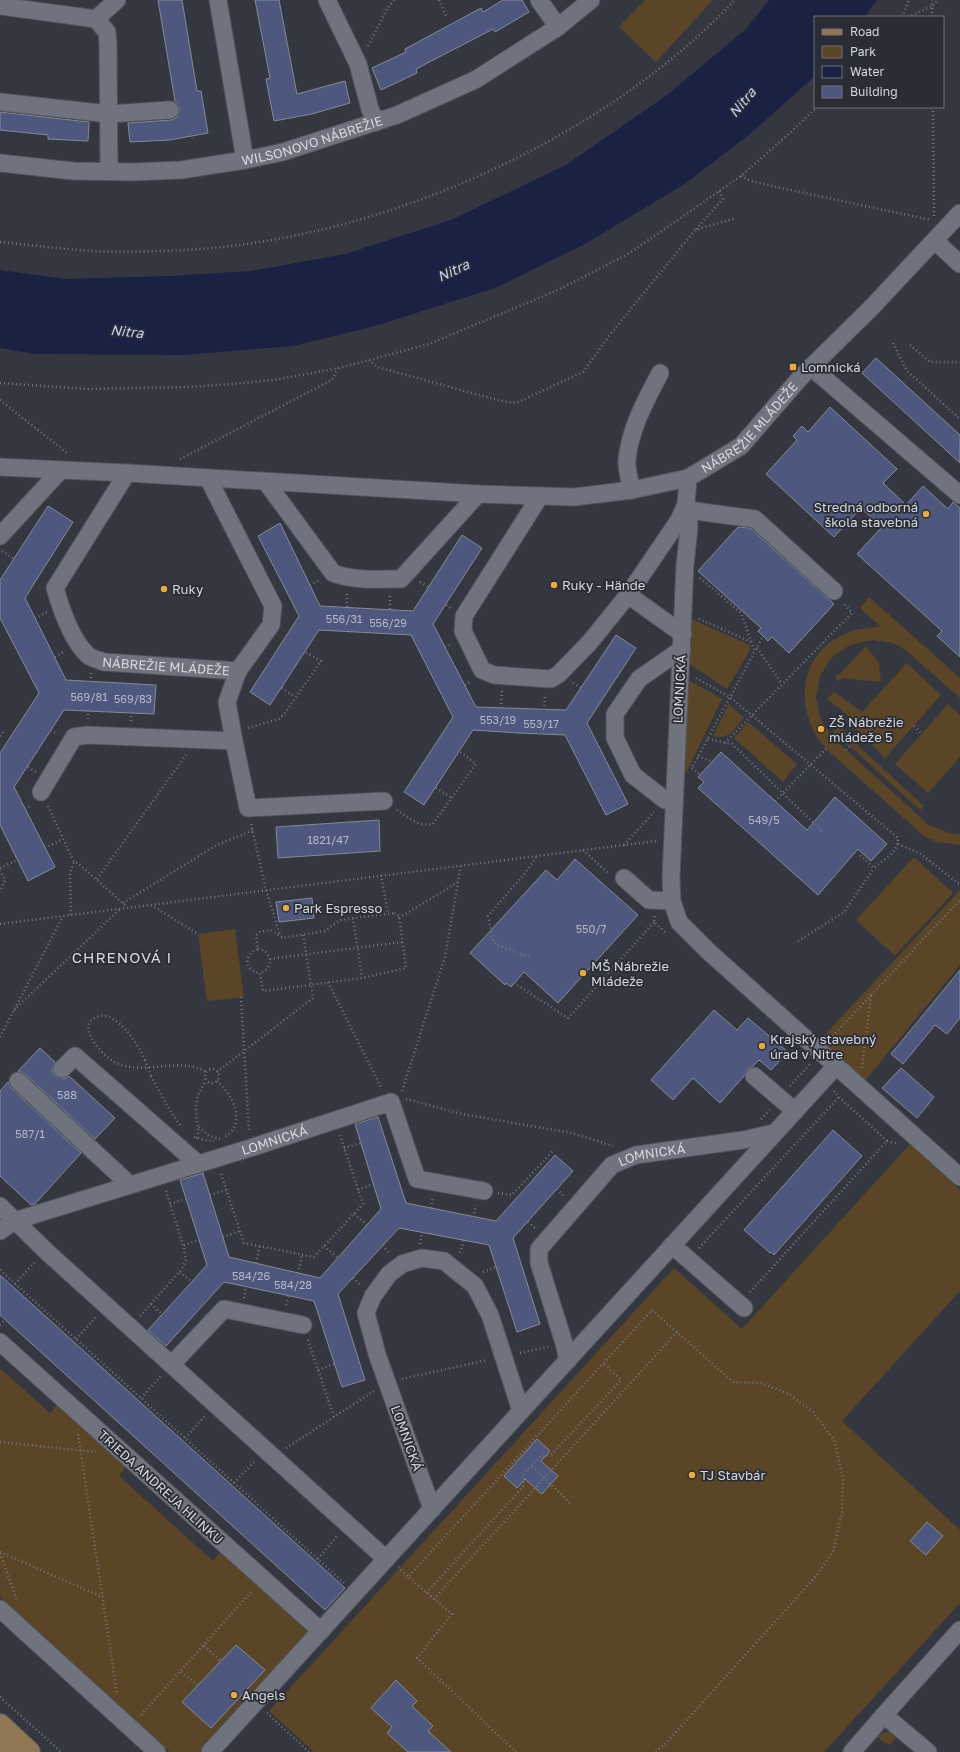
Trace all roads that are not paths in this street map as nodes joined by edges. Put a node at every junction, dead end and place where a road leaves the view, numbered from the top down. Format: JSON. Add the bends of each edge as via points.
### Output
{"nodes":[{"id":1,"x":117,"y":0,"type":"edge"},
{"id":2,"x":218,"y":0,"type":"edge"},
{"id":3,"x":327,"y":0,"type":"edge"},
{"id":4,"x":539,"y":0,"type":"edge"},
{"id":5,"x":591,"y":0,"type":"edge"},
{"id":6,"x":0,"y":6,"type":"edge"},
{"id":7,"x":96,"y":19,"type":"junction"},
{"id":8,"x":558,"y":26,"type":"junction"},
{"id":9,"x":0,"y":102,"type":"edge"},
{"id":10,"x":170,"y":110,"type":"dead end"},
{"id":11,"x":109,"y":114,"type":"junction"},
{"id":12,"x":376,"y":122,"type":"junction"},
{"id":13,"x":245,"y":160,"type":"junction"},
{"id":14,"x":0,"y":164,"type":"edge"},
{"id":15,"x":109,"y":171,"type":"junction"},
{"id":16,"x":959,"y":217,"type":"edge"},
{"id":17,"x":935,"y":241,"type":"junction"},
{"id":18,"x":960,"y":264,"type":"edge"},
{"id":19,"x":811,"y":367,"type":"junction"},
{"id":20,"x":660,"y":373,"type":"dead end"},
{"id":21,"x":0,"y":467,"type":"edge"},
{"id":22,"x":60,"y":471,"type":"junction"},
{"id":23,"x":127,"y":473,"type":"junction"},
{"id":24,"x":208,"y":478,"type":"junction"},
{"id":25,"x":688,"y":478,"type":"junction"},
{"id":26,"x":266,"y":482,"type":"junction"},
{"id":27,"x":632,"y":490,"type":"junction"},
{"id":28,"x":478,"y":494,"type":"junction"},
{"id":29,"x":960,"y":495,"type":"edge"},
{"id":30,"x":540,"y":496,"type":"junction"},
{"id":31,"x":687,"y":507,"type":"junction"},
{"id":32,"x":0,"y":536,"type":"edge"},
{"id":33,"x":834,"y":590,"type":"road end"},
{"id":34,"x":628,"y":595,"type":"junction"},
{"id":35,"x":682,"y":641,"type":"junction"},
{"id":36,"x":238,"y":671,"type":"junction"},
{"id":37,"x":233,"y":737,"type":"junction"},
{"id":38,"x":41,"y":792,"type":"road end"},
{"id":39,"x":384,"y":801,"type":"road end"},
{"id":40,"x":669,"y":801,"type":"junction"},
{"id":41,"x":624,"y":878,"type":"road end"},
{"id":42,"x":672,"y":901,"type":"junction"},
{"id":43,"x":836,"y":1066,"type":"junction"},
{"id":44,"x":62,"y":1069,"type":"dead end"},
{"id":45,"x":754,"y":1076,"type":"dead end"},
{"id":46,"x":18,"y":1081,"type":"dead end"},
{"id":47,"x":795,"y":1111,"type":"junction"},
{"id":48,"x":774,"y":1133,"type":"junction"},
{"id":49,"x":197,"y":1163,"type":"junction"},
{"id":50,"x":960,"y":1176,"type":"edge"},
{"id":51,"x":130,"y":1185,"type":"junction"},
{"id":52,"x":484,"y":1192,"type":"road end"},
{"id":53,"x":0,"y":1206,"type":"edge"},
{"id":54,"x":14,"y":1221,"type":"junction"},
{"id":55,"x":0,"y":1231,"type":"edge"},
{"id":56,"x":672,"y":1245,"type":"junction"},
{"id":57,"x":746,"y":1301,"type":"road end"},
{"id":58,"x":303,"y":1325,"type":"road end"},
{"id":59,"x":0,"y":1342,"type":"edge"},
{"id":60,"x":568,"y":1360,"type":"junction"},
{"id":61,"x":172,"y":1364,"type":"junction"},
{"id":62,"x":521,"y":1411,"type":"junction"},
{"id":63,"x":432,"y":1509,"type":"junction"},
{"id":64,"x":391,"y":1562,"type":"junction"},
{"id":65,"x":0,"y":1609,"type":"edge"},
{"id":66,"x":960,"y":1630,"type":"edge"},
{"id":67,"x":321,"y":1631,"type":"junction"},
{"id":68,"x":884,"y":1715,"type":"junction"},
{"id":69,"x":0,"y":1725,"type":"edge"},
{"id":70,"x":29,"y":1752,"type":"edge"},
{"id":71,"x":157,"y":1752,"type":"edge"},
{"id":72,"x":210,"y":1752,"type":"edge"},
{"id":73,"x":852,"y":1752,"type":"edge"},
{"id":74,"x":928,"y":1752,"type":"edge"}],
"edges":[{"from":1,"to":7,"type":"street"},
{"from":2,"to":13,"type":"street"},
{"from":3,"to":12,"type":"street","via":[[358,64]]},
{"from":4,"to":8,"type":"street"},
{"from":5,"to":8,"type":"street","name":"WILSONOVO NÁBREŽIE"},
{"from":6,"to":7,"type":"street"},
{"from":7,"to":11,"type":"street","via":[[107,32]]},
{"from":8,"to":12,"type":"street","name":"WILSONOVO NÁBREŽIE","via":[[475,80]]},
{"from":9,"to":11,"type":"street"},
{"from":10,"to":11,"type":"street"},
{"from":11,"to":15,"type":"street"},
{"from":12,"to":13,"type":"street","name":"WILSONOVO NÁBREŽIE","via":[[283,152]]},
{"from":13,"to":15,"type":"street","name":"WILSONOVO NÁBREŽIE","via":[[181,170]]},
{"from":14,"to":15,"type":"street","name":"WILSONOVO NÁBREŽIE","via":[[73,171]]},
{"from":16,"to":17,"type":"street","name":"NÁBREŽIE MLÁDEŽE"},
{"from":17,"to":18,"type":"street"},
{"from":17,"to":19,"type":"street","name":"NÁBREŽIE MLÁDEŽE"},
{"from":19,"to":25,"type":"street","name":"NÁBREŽIE MLÁDEŽE","via":[[741,446]]},
{"from":19,"to":29,"type":"street"},
{"from":20,"to":27,"type":"street","via":[[639,412],[631,439],[626,461]]},
{"from":21,"to":22,"type":"street","name":"NÁBREŽIE MLÁDEŽE"},
{"from":22,"to":23,"type":"street","name":"NÁBREŽIE MLÁDEŽE"},
{"from":22,"to":32,"type":"street"},
{"from":23,"to":24,"type":"street","name":"NÁBREŽIE MLÁDEŽE"},
{"from":23,"to":36,"type":"street","name":"NÁBREŽIE MLÁDEŽE","via":[[54,588],[78,644],[90,657],[104,662]]},
{"from":24,"to":26,"type":"street","name":"NÁBREŽIE MLÁDEŽE"},
{"from":24,"to":36,"type":"street","name":"NÁBREŽIE MLÁDEŽE","via":[[273,606],[271,625]]},
{"from":25,"to":27,"type":"street","name":"NÁBREŽIE MLÁDEŽE"},
{"from":25,"to":31,"type":"street","name":"LOMNICKÁ"},
{"from":26,"to":28,"type":"street","name":"NÁBREŽIE MLÁDEŽE"},
{"from":26,"to":28,"type":"street","via":[[333,573],[381,579],[401,579]]},
{"from":27,"to":30,"type":"street","name":"NÁBREŽIE MLÁDEŽE","via":[[574,497]]},
{"from":28,"to":30,"type":"street","name":"NÁBREŽIE MLÁDEŽE"},
{"from":30,"to":34,"type":"street","via":[[464,616],[463,631],[482,670],[494,675],[551,679],[590,642]]},
{"from":31,"to":33,"type":"street","via":[[756,519]]},
{"from":31,"to":34,"type":"street"},
{"from":31,"to":35,"type":"street","name":"LOMNICKÁ","via":[[689,528]]},
{"from":34,"to":35,"type":"street"},
{"from":35,"to":40,"type":"street","name":"LOMNICKÁ"},
{"from":35,"to":40,"type":"street","via":[[639,678],[615,714],[616,738],[633,775]]},
{"from":36,"to":37,"type":"street","via":[[227,702]]},
{"from":37,"to":38,"type":"street","via":[[196,740],[87,735],[74,737]]},
{"from":37,"to":39,"type":"street","via":[[248,808]]},
{"from":40,"to":42,"type":"street","name":"LOMNICKÁ"},
{"from":41,"to":42,"type":"street","via":[[649,900]]},
{"from":42,"to":43,"type":"street","name":"LOMNICKÁ","via":[[679,922]]},
{"from":43,"to":47,"type":"street"},
{"from":43,"to":50,"type":"street","name":"LOMNICKÁ"},
{"from":44,"to":49,"type":"street","via":[[75,1056]]},
{"from":45,"to":47,"type":"street"},
{"from":46,"to":51,"type":"street"},
{"from":47,"to":48,"type":"street"},
{"from":48,"to":56,"type":"street"},
{"from":48,"to":60,"type":"street","name":"LOMNICKÁ","via":[[640,1155],[612,1165],[539,1249],[539,1263]]},
{"from":49,"to":51,"type":"street","name":"LOMNICKÁ"},
{"from":49,"to":52,"type":"street","name":"LOMNICKÁ","via":[[391,1102],[416,1179]]},
{"from":51,"to":54,"type":"street","name":"LOMNICKÁ"},
{"from":53,"to":54,"type":"street"},
{"from":54,"to":55,"type":"street","name":"LOMNICKÁ"},
{"from":54,"to":61,"type":"street"},
{"from":56,"to":57,"type":"street"},
{"from":56,"to":60,"type":"street"},
{"from":58,"to":61,"type":"street","via":[[224,1310]]},
{"from":59,"to":67,"type":"street","name":"TRIEDA ANDREJA HLINKU"},
{"from":60,"to":62,"type":"street"},
{"from":61,"to":64,"type":"street"},
{"from":62,"to":63,"type":"street"},
{"from":62,"to":63,"type":"street","name":"LOMNICKÁ","via":[[490,1315],[475,1286],[444,1261],[422,1258],[402,1264],[389,1274],[380,1284],[366,1313],[372,1340]]},
{"from":63,"to":64,"type":"street"},
{"from":64,"to":67,"type":"street"},
{"from":65,"to":71,"type":"street"},
{"from":66,"to":68,"type":"street"},
{"from":67,"to":72,"type":"street"},
{"from":68,"to":73,"type":"street"},
{"from":68,"to":74,"type":"street"},
{"from":69,"to":70,"type":"main road"}]}
